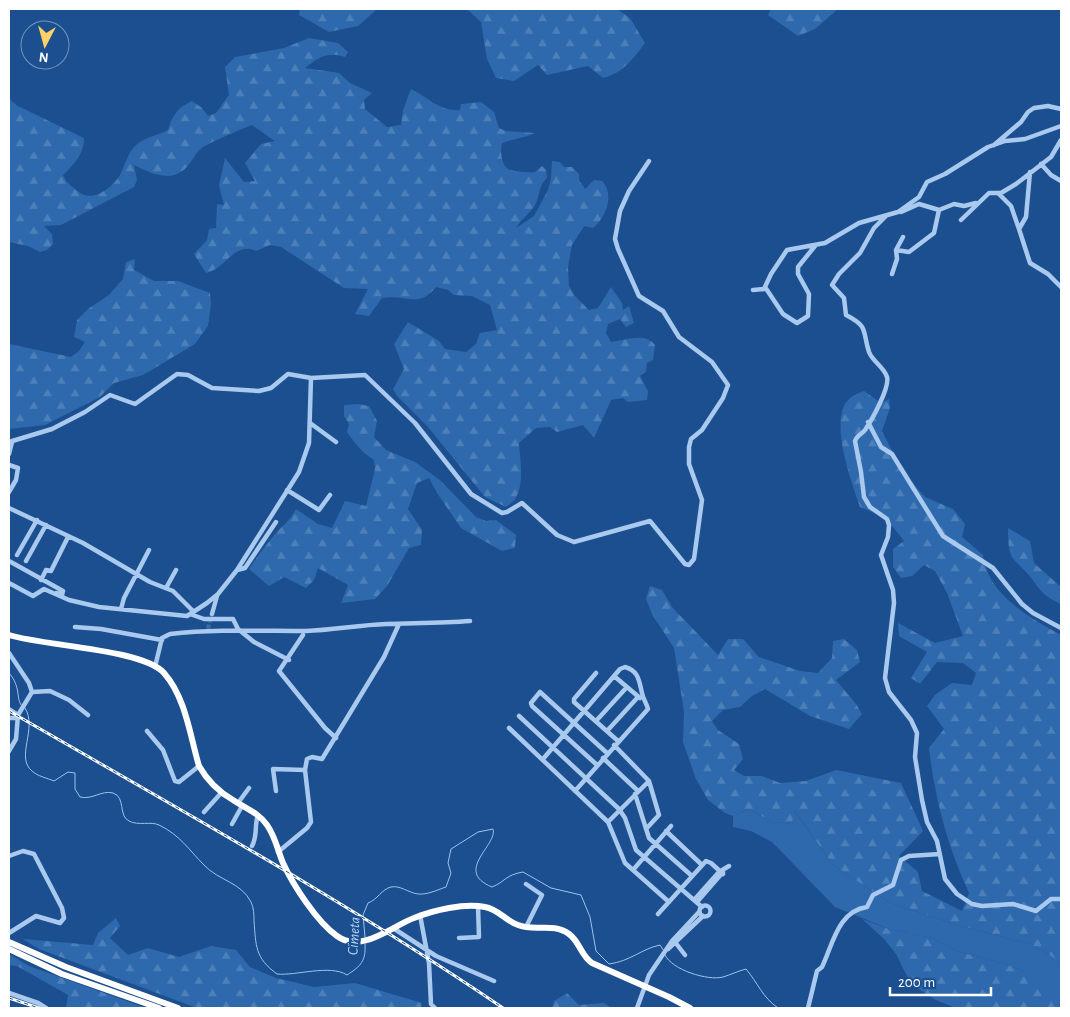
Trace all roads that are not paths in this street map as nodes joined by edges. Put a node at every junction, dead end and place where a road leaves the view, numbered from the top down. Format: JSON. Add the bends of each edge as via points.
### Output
{"nodes":[{"id":1,"x":1061,"y":109,"type":"edge"},
{"id":2,"x":1061,"y":126,"type":"edge"},
{"id":3,"x":1061,"y":140,"type":"edge"},
{"id":4,"x":994,"y":145,"type":"junction"},
{"id":5,"x":649,"y":162,"type":"dead end"},
{"id":6,"x":1041,"y":164,"type":"junction"},
{"id":7,"x":1030,"y":172,"type":"junction"},
{"id":8,"x":1061,"y":181,"type":"edge"},
{"id":9,"x":998,"y":193,"type":"junction"},
{"id":10,"x":976,"y":203,"type":"junction"},
{"id":11,"x":939,"y":210,"type":"junction"},
{"id":12,"x":898,"y":212,"type":"junction"},
{"id":13,"x":886,"y":216,"type":"junction"},
{"id":14,"x":960,"y":220,"type":"dead end"},
{"id":15,"x":1019,"y":229,"type":"junction"},
{"id":16,"x":903,"y":237,"type":"dead end"},
{"id":17,"x":815,"y":246,"type":"junction"},
{"id":18,"x":896,"y":250,"type":"junction"},
{"id":19,"x":892,"y":274,"type":"dead end"},
{"id":20,"x":765,"y":287,"type":"junction"},
{"id":21,"x":1061,"y":287,"type":"edge"},
{"id":22,"x":753,"y":290,"type":"dead end"},
{"id":23,"x":311,"y":378,"type":"junction"},
{"id":24,"x":868,"y":422,"type":"junction"},
{"id":25,"x":310,"y":423,"type":"junction"},
{"id":26,"x":10,"y":442,"type":"edge"},
{"id":27,"x":336,"y":442,"type":"dead end"},
{"id":28,"x":9,"y":454,"type":"edge"},
{"id":29,"x":9,"y":465,"type":"edge"},
{"id":30,"x":287,"y":490,"type":"junction"},
{"id":31,"x":9,"y":492,"type":"edge"},
{"id":32,"x":330,"y":495,"type":"dead end"},
{"id":33,"x":9,"y":508,"type":"edge"},
{"id":34,"x":37,"y":520,"type":"junction"},
{"id":35,"x":276,"y":522,"type":"dead end"},
{"id":36,"x":46,"y":525,"type":"junction"},
{"id":37,"x":68,"y":537,"type":"junction"},
{"id":38,"x":149,"y":550,"type":"dead end"},
{"id":39,"x":17,"y":555,"type":"dead end"},
{"id":40,"x":9,"y":561,"type":"edge"},
{"id":41,"x":26,"y":561,"type":"dead end"},
{"id":42,"x":176,"y":570,"type":"dead end"},
{"id":43,"x":237,"y":570,"type":"junction"},
{"id":44,"x":136,"y":573,"type":"junction"},
{"id":45,"x":41,"y":580,"type":"junction"},
{"id":46,"x":9,"y":583,"type":"edge"},
{"id":47,"x":166,"y":588,"type":"junction"},
{"id":48,"x":50,"y":591,"type":"junction"},
{"id":49,"x":218,"y":594,"type":"junction"},
{"id":50,"x":121,"y":610,"type":"junction"},
{"id":51,"x":191,"y":613,"type":"junction"},
{"id":52,"x":212,"y":614,"type":"tunnel mouth"},
{"id":53,"x":470,"y":621,"type":"dead end"},
{"id":54,"x":399,"y":624,"type":"junction"},
{"id":55,"x":75,"y":627,"type":"dead end"},
{"id":56,"x":1061,"y":628,"type":"edge"},
{"id":57,"x":238,"y":629,"type":"junction"},
{"id":58,"x":9,"y":635,"type":"edge"},
{"id":59,"x":304,"y":635,"type":"dead end"},
{"id":60,"x":162,"y":640,"type":"junction"},
{"id":61,"x":9,"y":653,"type":"edge"},
{"id":62,"x":289,"y":660,"type":"junction"},
{"id":63,"x":155,"y":667,"type":"junction"},
{"id":64,"x":596,"y":673,"type":"dead end"},
{"id":65,"x":614,"y":676,"type":"junction"},
{"id":66,"x":627,"y":687,"type":"junction"},
{"id":67,"x":32,"y":692,"type":"junction"},
{"id":68,"x":638,"y":697,"type":"junction"},
{"id":69,"x":645,"y":703,"type":"junction"},
{"id":70,"x":9,"y":709,"type":"edge"},
{"id":71,"x":585,"y":712,"type":"junction"},
{"id":72,"x":88,"y":715,"type":"dead end"},
{"id":73,"x":519,"y":716,"type":"dead end"},
{"id":74,"x":17,"y":717,"type":"junction"},
{"id":75,"x":9,"y":718,"type":"edge"},
{"id":76,"x":596,"y":721,"type":"junction"},
{"id":77,"x":575,"y":723,"type":"junction"},
{"id":78,"x":509,"y":728,"type":"dead end"},
{"id":79,"x":148,"y":730,"type":"dead end"},
{"id":80,"x":608,"y":732,"type":"junction"},
{"id":81,"x":565,"y":734,"type":"junction"},
{"id":82,"x":336,"y":738,"type":"junction"},
{"id":83,"x":618,"y":741,"type":"junction"},
{"id":84,"x":554,"y":746,"type":"junction"},
{"id":85,"x":614,"y":746,"type":"junction"},
{"id":86,"x":9,"y":751,"type":"edge"},
{"id":87,"x":607,"y":753,"type":"junction"},
{"id":88,"x":603,"y":758,"type":"junction"},
{"id":89,"x":542,"y":759,"type":"junction"},
{"id":90,"x":597,"y":765,"type":"junction"},
{"id":91,"x":199,"y":766,"type":"junction"},
{"id":92,"x":305,"y":770,"type":"junction"},
{"id":93,"x":586,"y":778,"type":"junction"},
{"id":94,"x":649,"y":781,"type":"junction"},
{"id":95,"x":249,"y":788,"type":"dead end"},
{"id":96,"x":276,"y":791,"type":"dead end"},
{"id":97,"x":575,"y":791,"type":"junction"},
{"id":98,"x":222,"y":792,"type":"junction"},
{"id":99,"x":637,"y":792,"type":"junction"},
{"id":100,"x":240,"y":805,"type":"junction"},
{"id":101,"x":619,"y":809,"type":"junction"},
{"id":102,"x":204,"y":812,"type":"dead end"},
{"id":103,"x":258,"y":816,"type":"junction"},
{"id":104,"x":608,"y":822,"type":"junction"},
{"id":105,"x":232,"y":824,"type":"dead end"},
{"id":106,"x":671,"y":826,"type":"dead end"},
{"id":107,"x":646,"y":829,"type":"junction"},
{"id":108,"x":666,"y":831,"type":"junction"},
{"id":109,"x":655,"y":843,"type":"junction"},
{"id":110,"x":252,"y":846,"type":"dead end"},
{"id":111,"x":278,"y":852,"type":"junction"},
{"id":112,"x":940,"y":854,"type":"junction"},
{"id":113,"x":9,"y":856,"type":"edge"},
{"id":114,"x":644,"y":857,"type":"junction"},
{"id":115,"x":702,"y":866,"type":"junction"},
{"id":116,"x":729,"y":866,"type":"dead end"},
{"id":117,"x":633,"y":870,"type":"junction"},
{"id":118,"x":722,"y":872,"type":"junction"},
{"id":119,"x":692,"y":876,"type":"junction"},
{"id":120,"x":526,"y":884,"type":"dead end"},
{"id":121,"x":680,"y":888,"type":"junction"},
{"id":122,"x":1061,"y":899,"type":"edge"},
{"id":123,"x":694,"y":901,"type":"junction"},
{"id":124,"x":668,"y":902,"type":"junction"},
{"id":125,"x":478,"y":906,"type":"junction"},
{"id":126,"x":420,"y":915,"type":"junction"},
{"id":127,"x":654,"y":918,"type":"dead end"},
{"id":128,"x":526,"y":927,"type":"junction"},
{"id":129,"x":393,"y":928,"type":"junction"},
{"id":130,"x":9,"y":933,"type":"edge"},
{"id":131,"x":459,"y":938,"type":"dead end"},
{"id":132,"x":9,"y":942,"type":"edge"},
{"id":133,"x":674,"y":942,"type":"junction"},
{"id":134,"x":9,"y":950,"type":"edge"},
{"id":135,"x":426,"y":950,"type":"junction"},
{"id":136,"x":685,"y":955,"type":"dead end"},
{"id":137,"x":494,"y":981,"type":"dead end"},
{"id":138,"x":644,"y":986,"type":"junction"},
{"id":139,"x":9,"y":993,"type":"edge"},
{"id":140,"x":46,"y":1008,"type":"edge"},
{"id":141,"x":159,"y":1008,"type":"edge"},
{"id":142,"x":178,"y":1008,"type":"edge"},
{"id":143,"x":435,"y":1008,"type":"edge"},
{"id":144,"x":637,"y":1008,"type":"edge"},
{"id":145,"x":690,"y":1008,"type":"edge"},
{"id":146,"x":808,"y":1008,"type":"edge"}],
"edges":[{"from":1,"to":4,"type":"street","via":[[1048,106],[1034,108]]},
{"from":2,"to":4,"type":"street","via":[[1025,139]]},
{"from":3,"to":6,"type":"street","via":[[1051,157]]},
{"from":4,"to":12,"type":"street","via":[[927,182],[915,200]]},
{"from":5,"to":23,"type":"street","via":[[620,211],[616,234],[618,249],[639,296],[663,311],[679,337],[712,362],[728,385],[723,398],[689,447],[689,464],[702,500],[694,559],[689,565],[650,521],[574,542],[558,535],[522,503],[507,512],[493,510],[466,489],[415,423],[368,376]]},
{"from":6,"to":7,"type":"street"},
{"from":6,"to":8,"type":"street"},
{"from":7,"to":9,"type":"street"},
{"from":7,"to":15,"type":"street","via":[[1026,217]]},
{"from":9,"to":10,"type":"street","via":[[989,193]]},
{"from":9,"to":15,"type":"street","via":[[1011,206]]},
{"from":10,"to":11,"type":"street","via":[[954,204]]},
{"from":10,"to":14,"type":"street"},
{"from":11,"to":12,"type":"street","via":[[919,204]]},
{"from":11,"to":18,"type":"street","via":[[934,233],[909,252]]},
{"from":12,"to":13,"type":"street"},
{"from":13,"to":17,"type":"street","via":[[860,223]]},
{"from":13,"to":24,"type":"street","via":[[832,285],[844,298],[846,315],[864,328],[870,354],[886,373],[888,381]]},
{"from":15,"to":21,"type":"street","via":[[1030,263]]},
{"from":16,"to":18,"type":"street"},
{"from":17,"to":20,"type":"street","via":[[787,250]]},
{"from":17,"to":20,"type":"street","via":[[798,267],[798,274],[809,294],[808,316],[804,320],[797,323],[783,314]]},
{"from":18,"to":19,"type":"street","via":[[898,259]]},
{"from":20,"to":22,"type":"street","via":[[761,291]]},
{"from":23,"to":25,"type":"street"},
{"from":23,"to":26,"type":"street","via":[[288,374],[271,388],[254,391],[212,388],[188,375],[177,374],[138,403],[132,405],[110,395],[52,429]]},
{"from":24,"to":56,"type":"street","via":[[881,447],[892,454],[943,536],[993,568],[1022,604]]},
{"from":24,"to":112,"type":"street","via":[[855,439],[855,445],[864,497],[870,507],[887,519],[889,525],[881,555],[894,603],[885,678],[889,692],[917,733],[915,757],[922,800]]},
{"from":25,"to":27,"type":"street"},
{"from":25,"to":30,"type":"street","via":[[307,454]]},
{"from":26,"to":28,"type":"street"},
{"from":29,"to":31,"type":"street","via":[[18,468]]},
{"from":30,"to":32,"type":"street","via":[[320,510]]},
{"from":30,"to":43,"type":"street"},
{"from":33,"to":34,"type":"street"},
{"from":34,"to":36,"type":"street"},
{"from":34,"to":39,"type":"street"},
{"from":35,"to":43,"type":"street","via":[[245,568]]},
{"from":36,"to":37,"type":"street"},
{"from":36,"to":41,"type":"street"},
{"from":37,"to":44,"type":"street"},
{"from":37,"to":45,"type":"street","via":[[51,571],[46,570]]},
{"from":38,"to":44,"type":"street"},
{"from":40,"to":45,"type":"street"},
{"from":42,"to":47,"type":"street"},
{"from":43,"to":49,"type":"street"},
{"from":44,"to":47,"type":"street"},
{"from":44,"to":50,"type":"street"},
{"from":45,"to":48,"type":"street","via":[[64,592],[62,595]]},
{"from":46,"to":48,"type":"street","via":[[33,596],[42,589]]},
{"from":47,"to":51,"type":"street","via":[[176,593]]},
{"from":48,"to":50,"type":"street","via":[[69,600]]},
{"from":49,"to":51,"type":"street"},
{"from":49,"to":52,"type":"street"},
{"from":50,"to":51,"type":"street"},
{"from":51,"to":57,"type":"street","via":[[204,620],[232,619]]},
{"from":53,"to":54,"type":"street"},
{"from":54,"to":57,"type":"street","via":[[259,632]]},
{"from":54,"to":82,"type":"street","via":[[381,662]]},
{"from":55,"to":60,"type":"street"},
{"from":57,"to":60,"type":"street","via":[[170,634]]},
{"from":57,"to":62,"type":"street","via":[[254,642]]},
{"from":58,"to":63,"type":"highway","via":[[34,642],[112,653]]},
{"from":59,"to":62,"type":"street"},
{"from":60,"to":63,"type":"street"},
{"from":61,"to":67,"type":"street"},
{"from":62,"to":82,"type":"street","via":[[279,671]]},
{"from":63,"to":91,"type":"highway","via":[[168,678],[182,705]]},
{"from":64,"to":71,"type":"street","via":[[574,699]]},
{"from":65,"to":66,"type":"street"},
{"from":65,"to":69,"type":"street","via":[[622,667],[633,671],[640,679]]},
{"from":65,"to":71,"type":"street"},
{"from":66,"to":68,"type":"street"},
{"from":66,"to":76,"type":"street"},
{"from":67,"to":72,"type":"street","via":[[50,691],[69,700]]},
{"from":67,"to":74,"type":"street"},
{"from":68,"to":69,"type":"street"},
{"from":68,"to":80,"type":"street"},
{"from":69,"to":83,"type":"street","via":[[648,709]]},
{"from":70,"to":74,"type":"street"},
{"from":71,"to":76,"type":"street"},
{"from":71,"to":77,"type":"street"},
{"from":73,"to":84,"type":"street"},
{"from":74,"to":75,"type":"street"},
{"from":74,"to":86,"type":"street","via":[[16,740]]},
{"from":76,"to":80,"type":"street"},
{"from":77,"to":81,"type":"street"},
{"from":77,"to":81,"type":"street","via":[[542,693],[531,702]]},
{"from":77,"to":87,"type":"street"},
{"from":78,"to":89,"type":"street"},
{"from":79,"to":91,"type":"street","via":[[163,750],[176,781],[186,778]]},
{"from":80,"to":83,"type":"street"},
{"from":81,"to":84,"type":"street"},
{"from":81,"to":90,"type":"street"},
{"from":82,"to":92,"type":"street","via":[[321,760],[308,758]]},
{"from":83,"to":85,"type":"street"},
{"from":84,"to":89,"type":"street"},
{"from":84,"to":93,"type":"street"},
{"from":85,"to":87,"type":"street"},
{"from":85,"to":94,"type":"street"},
{"from":87,"to":88,"type":"street"},
{"from":88,"to":90,"type":"street"},
{"from":88,"to":99,"type":"street"},
{"from":89,"to":97,"type":"street"},
{"from":90,"to":93,"type":"street"},
{"from":91,"to":98,"type":"highway","via":[[206,778]]},
{"from":92,"to":96,"type":"street","via":[[273,769]]},
{"from":92,"to":111,"type":"street","via":[[311,822]]},
{"from":93,"to":97,"type":"street"},
{"from":93,"to":101,"type":"street"},
{"from":94,"to":99,"type":"street"},
{"from":94,"to":107,"type":"street","via":[[659,815]]},
{"from":95,"to":100,"type":"street"},
{"from":97,"to":104,"type":"street"},
{"from":98,"to":100,"type":"highway"},
{"from":98,"to":102,"type":"street"},
{"from":99,"to":101,"type":"street"},
{"from":99,"to":107,"type":"street"},
{"from":100,"to":103,"type":"highway"},
{"from":100,"to":105,"type":"street"},
{"from":101,"to":104,"type":"street"},
{"from":101,"to":114,"type":"street","via":[[633,845]]},
{"from":103,"to":110,"type":"street","via":[[257,836]]},
{"from":103,"to":111,"type":"highway","via":[[266,824]]},
{"from":104,"to":117,"type":"street","via":[[622,859]]},
{"from":106,"to":108,"type":"street"},
{"from":107,"to":109,"type":"street"},
{"from":108,"to":109,"type":"street"},
{"from":108,"to":115,"type":"street"},
{"from":109,"to":114,"type":"street"},
{"from":109,"to":119,"type":"street"},
{"from":111,"to":129,"type":"highway","via":[[293,882],[341,939],[360,941]]},
{"from":112,"to":122,"type":"street","via":[[942,872],[948,884],[972,904],[1013,904],[1036,911],[1051,899]]},
{"from":112,"to":146,"type":"street","via":[[910,856],[901,860],[893,885],[873,895],[867,907],[848,915],[818,970]]},
{"from":113,"to":130,"type":"street","via":[[23,852],[34,854],[64,916],[60,923],[38,915]]},
{"from":114,"to":117,"type":"street"},
{"from":114,"to":121,"type":"street"},
{"from":115,"to":118,"type":"street","via":[[709,861]]},
{"from":115,"to":119,"type":"street"},
{"from":116,"to":118,"type":"street"},
{"from":117,"to":124,"type":"street"},
{"from":118,"to":123,"type":"street"},
{"from":119,"to":121,"type":"street"},
{"from":120,"to":128,"type":"street","via":[[542,895]]},
{"from":121,"to":123,"type":"street"},
{"from":121,"to":124,"type":"street"},
{"from":123,"to":133,"type":"street","via":[[701,911]]},
{"from":124,"to":127,"type":"street"},
{"from":125,"to":126,"type":"highway"},
{"from":125,"to":128,"type":"highway","via":[[494,910]]},
{"from":125,"to":131,"type":"street","via":[[479,937]]},
{"from":126,"to":129,"type":"highway"},
{"from":126,"to":135,"type":"street"},
{"from":128,"to":138,"type":"highway","via":[[564,930],[576,940],[589,961]]},
{"from":129,"to":135,"type":"street"},
{"from":132,"to":142,"type":"highway","via":[[66,967]]},
{"from":133,"to":136,"type":"street"},
{"from":133,"to":138,"type":"street"},
{"from":134,"to":141,"type":"highway","via":[[62,974]]},
{"from":135,"to":137,"type":"street"},
{"from":135,"to":143,"type":"street","via":[[430,999]]},
{"from":138,"to":144,"type":"street"},
{"from":138,"to":145,"type":"highway"},
{"from":139,"to":140,"type":"street"}]}
